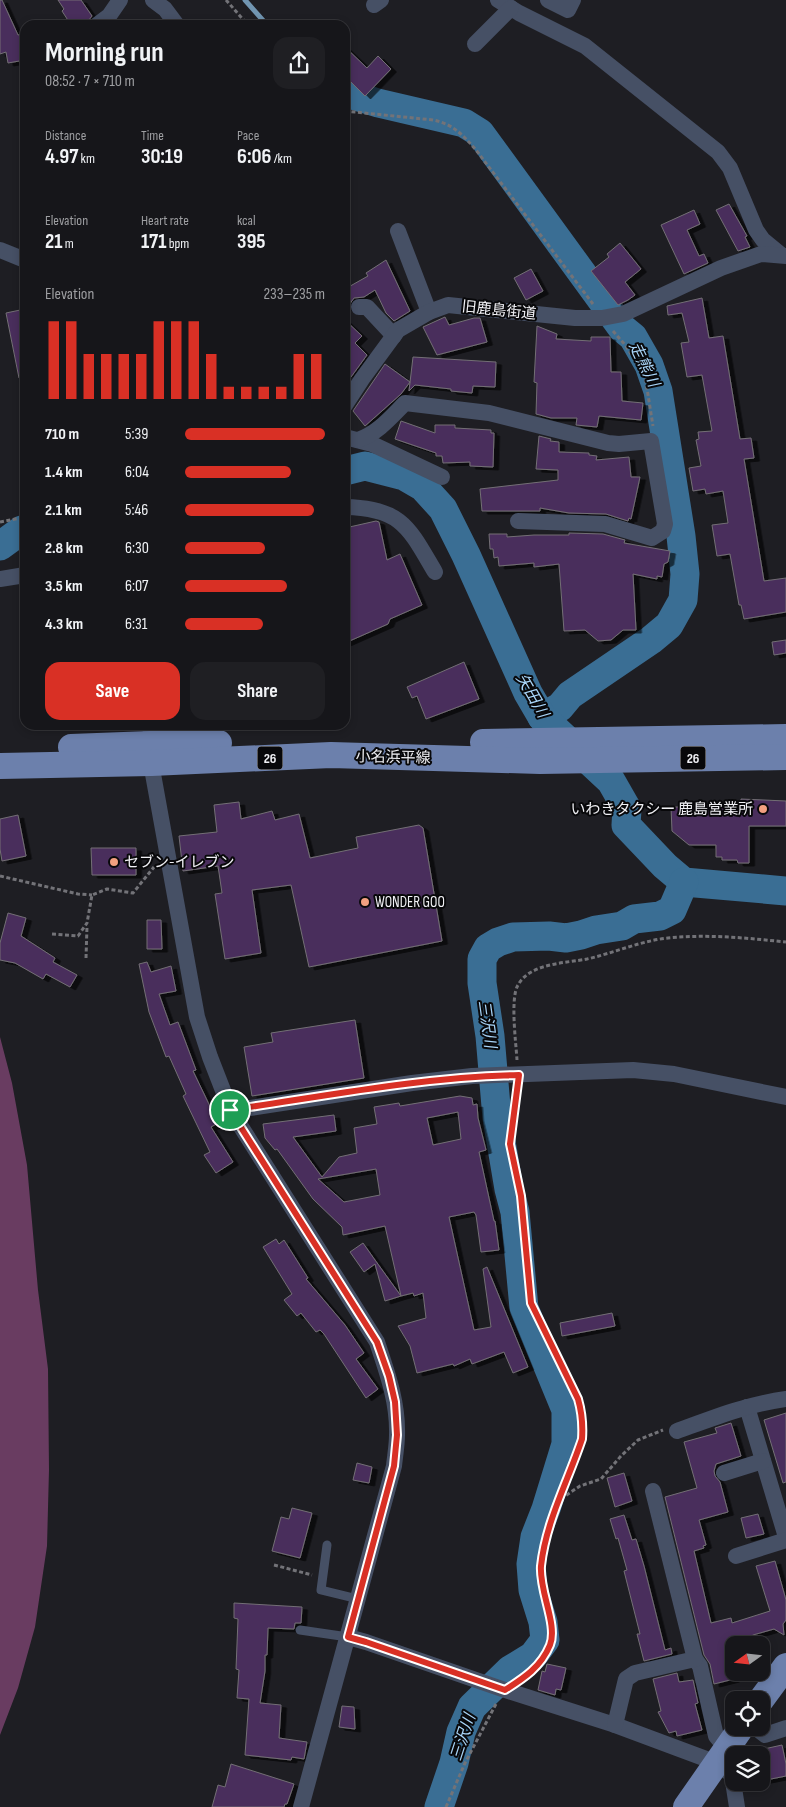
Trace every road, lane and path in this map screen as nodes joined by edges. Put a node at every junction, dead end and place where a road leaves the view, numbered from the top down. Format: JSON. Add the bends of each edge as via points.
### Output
{"nodes":[{"id":1,"x":120,"y":0,"type":"edge"},
{"id":2,"x":153,"y":0,"type":"edge"},
{"id":3,"x":226,"y":0,"type":"edge"},
{"id":4,"x":540,"y":0,"type":"edge"},
{"id":5,"x":548,"y":0,"type":"edge"},
{"id":6,"x":573,"y":0,"type":"edge"},
{"id":7,"x":504,"y":4,"type":"edge"},
{"id":8,"x":528,"y":18,"type":"junction"},
{"id":9,"x":104,"y":20,"type":"edge"},
{"id":10,"x":173,"y":20,"type":"edge"},
{"id":11,"x":244,"y":20,"type":"edge"},
{"id":12,"x":475,"y":44,"type":"dead end"},
{"id":13,"x":350,"y":112,"type":"edge"},
{"id":14,"x":398,"y":231,"type":"dead end"},
{"id":15,"x":0,"y":250,"type":"edge"},
{"id":16,"x":783,"y":255,"type":"edge"},
{"id":17,"x":20,"y":258,"type":"edge"},
{"id":18,"x":359,"y":307,"type":"dead end"},
{"id":19,"x":429,"y":312,"type":"junction"},
{"id":20,"x":611,"y":316,"type":"junction"},
{"id":21,"x":394,"y":336,"type":"junction"},
{"id":22,"x":350,"y":386,"type":"edge"},
{"id":23,"x":352,"y":439,"type":"edge"},
{"id":24,"x":651,"y":441,"type":"junction"},
{"id":25,"x":442,"y":477,"type":"dead end"},
{"id":26,"x":350,"y":508,"type":"edge"},
{"id":27,"x":20,"y":518,"type":"edge"},
{"id":28,"x":518,"y":521,"type":"dead end"},
{"id":29,"x":0,"y":522,"type":"edge"},
{"id":30,"x":434,"y":572,"type":"dead end"},
{"id":31,"x":20,"y":576,"type":"edge"},
{"id":32,"x":0,"y":579,"type":"edge"},
{"id":33,"x":786,"y":737,"type":"edge"},
{"id":34,"x":151,"y":744,"type":"edge"},
{"id":35,"x":600,"y":750,"type":"junction"},
{"id":36,"x":0,"y":751,"type":"edge"},
{"id":37,"x":786,"y":756,"type":"edge"},
{"id":38,"x":0,"y":766,"type":"edge"},
{"id":39,"x":168,"y":857,"type":"junction"},
{"id":40,"x":0,"y":876,"type":"edge"},
{"id":41,"x":92,"y":895,"type":"junction"},
{"id":42,"x":87,"y":923,"type":"junction"},
{"id":43,"x":52,"y":934,"type":"dead end"},
{"id":44,"x":786,"y":942,"type":"edge"},
{"id":45,"x":86,"y":958,"type":"dead end"},
{"id":46,"x":519,"y":1075,"type":"junction"},
{"id":47,"x":786,"y":1097,"type":"edge"},
{"id":48,"x":230,"y":1110,"type":"junction"},
{"id":49,"x":786,"y":1399,"type":"edge"},
{"id":50,"x":747,"y":1407,"type":"junction"},
{"id":51,"x":677,"y":1431,"type":"joint"},
{"id":52,"x":763,"y":1460,"type":"junction"},
{"id":53,"x":724,"y":1473,"type":"dead end"},
{"id":54,"x":653,"y":1491,"type":"dead end"},
{"id":55,"x":560,"y":1496,"type":"junction"},
{"id":56,"x":786,"y":1539,"type":"edge"},
{"id":57,"x":327,"y":1545,"type":"dead end"},
{"id":58,"x":736,"y":1556,"type":"dead end"},
{"id":59,"x":274,"y":1565,"type":"dead end"},
{"id":60,"x":323,"y":1578,"type":"junction"},
{"id":61,"x":358,"y":1599,"type":"junction"},
{"id":62,"x":300,"y":1630,"type":"dead end"},
{"id":63,"x":348,"y":1637,"type":"junction"},
{"id":64,"x":695,"y":1659,"type":"junction"},
{"id":65,"x":786,"y":1666,"type":"edge"},
{"id":66,"x":505,"y":1690,"type":"junction"},
{"id":67,"x":768,"y":1691,"type":"edge"},
{"id":68,"x":615,"y":1725,"type":"junction"},
{"id":69,"x":786,"y":1728,"type":"edge"},
{"id":70,"x":770,"y":1733,"type":"edge"},
{"id":71,"x":736,"y":1736,"type":"edge"},
{"id":72,"x":722,"y":1756,"type":"junction"},
{"id":73,"x":301,"y":1807,"type":"edge"},
{"id":74,"x":446,"y":1807,"type":"edge"},
{"id":75,"x":686,"y":1807,"type":"edge"},
{"id":76,"x":736,"y":1807,"type":"edge"}],
"edges":[{"from":1,"to":9,"type":"street"},
{"from":2,"to":10,"type":"street","via":[[165,8]]},
{"from":3,"to":11,"type":"path"},
{"from":4,"to":8,"type":"street"},
{"from":5,"to":6,"type":"street","via":[[568,10]]},
{"from":7,"to":8,"type":"street"},
{"from":7,"to":12,"type":"street"},
{"from":8,"to":16,"type":"street","via":[[585,46],[718,152],[730,168],[756,230],[763,240]]},
{"from":13,"to":20,"type":"path","via":[[444,122],[463,135]]},
{"from":14,"to":19,"type":"street"},
{"from":15,"to":17,"type":"street"},
{"from":16,"to":20,"type":"street","name":"旧鹿島街道","via":[[761,254],[721,268]]},
{"from":18,"to":21,"type":"street","via":[[367,307]]},
{"from":19,"to":20,"type":"street","name":"旧鹿島街道","via":[[448,305],[575,318]]},
{"from":19,"to":21,"type":"street","name":"旧鹿島街道","via":[[398,330]]},
{"from":20,"to":24,"type":"path","via":[[645,376],[654,431]]},
{"from":21,"to":22,"type":"street","name":"旧鹿島街道"},
{"from":23,"to":24,"type":"street","via":[[369,436],[405,403],[489,413],[608,443]]},
{"from":23,"to":25,"type":"street","via":[[372,444]]},
{"from":24,"to":28,"type":"street","via":[[665,524],[657,535],[652,538],[605,524]]},
{"from":26,"to":30,"type":"street","via":[[387,514],[398,520],[412,534]]},
{"from":27,"to":29,"type":"path"},
{"from":31,"to":32,"type":"street"},
{"from":33,"to":35,"type":"main road","number":"26"},
{"from":34,"to":35,"type":"main road","name":"小名浜平線","number":"26"},
{"from":34,"to":36,"type":"main road","name":"小名浜平線","number":"26"},
{"from":34,"to":38,"type":"main road","name":"小名浜平線","number":"26"},
{"from":34,"to":39,"type":"street"},
{"from":35,"to":37,"type":"main road","name":"小名浜平線","number":"26"},
{"from":39,"to":41,"type":"path","via":[[159,861],[133,893],[107,889]]},
{"from":39,"to":48,"type":"street","via":[[197,1017]]},
{"from":40,"to":41,"type":"path"},
{"from":41,"to":42,"type":"path"},
{"from":42,"to":43,"type":"path","via":[[78,936]]},
{"from":42,"to":45,"type":"path"},
{"from":44,"to":46,"type":"path","via":[[735,936],[667,938],[535,971],[518,984],[514,996]]},
{"from":46,"to":47,"type":"street","via":[[645,1071]]},
{"from":46,"to":48,"type":"street","via":[[472,1076],[412,1083]]},
{"from":46,"to":55,"type":"path","via":[[510,1144],[521,1196],[531,1303],[582,1413],[582,1439]]},
{"from":48,"to":61,"type":"street","via":[[377,1342],[389,1376],[397,1435],[394,1466]]},
{"from":49,"to":50,"type":"street"},
{"from":50,"to":51,"type":"street"},
{"from":50,"to":52,"type":"street"},
{"from":51,"to":55,"type":"path","via":[[665,1430],[638,1440],[601,1480]]},
{"from":52,"to":53,"type":"street"},
{"from":52,"to":56,"type":"street"},
{"from":54,"to":64,"type":"street"},
{"from":55,"to":66,"type":"path","via":[[541,1567],[551,1642],[536,1669]]},
{"from":56,"to":58,"type":"street"},
{"from":57,"to":60,"type":"lane"},
{"from":59,"to":60,"type":"path"},
{"from":60,"to":61,"type":"lane","via":[[321,1590]]},
{"from":61,"to":63,"type":"street"},
{"from":62,"to":63,"type":"lane"},
{"from":63,"to":66,"type":"street"},
{"from":63,"to":73,"type":"street"},
{"from":64,"to":68,"type":"street","via":[[635,1673],[626,1679]]},
{"from":64,"to":72,"type":"street","via":[[700,1666]]},
{"from":65,"to":67,"type":"main road"},
{"from":66,"to":68,"type":"street"},
{"from":66,"to":74,"type":"path","via":[[465,1763]]},
{"from":68,"to":72,"type":"street"},
{"from":69,"to":70,"type":"street"},
{"from":71,"to":72,"type":"main road"},
{"from":72,"to":75,"type":"main road"},
{"from":72,"to":76,"type":"street","via":[[732,1775]]}]}
